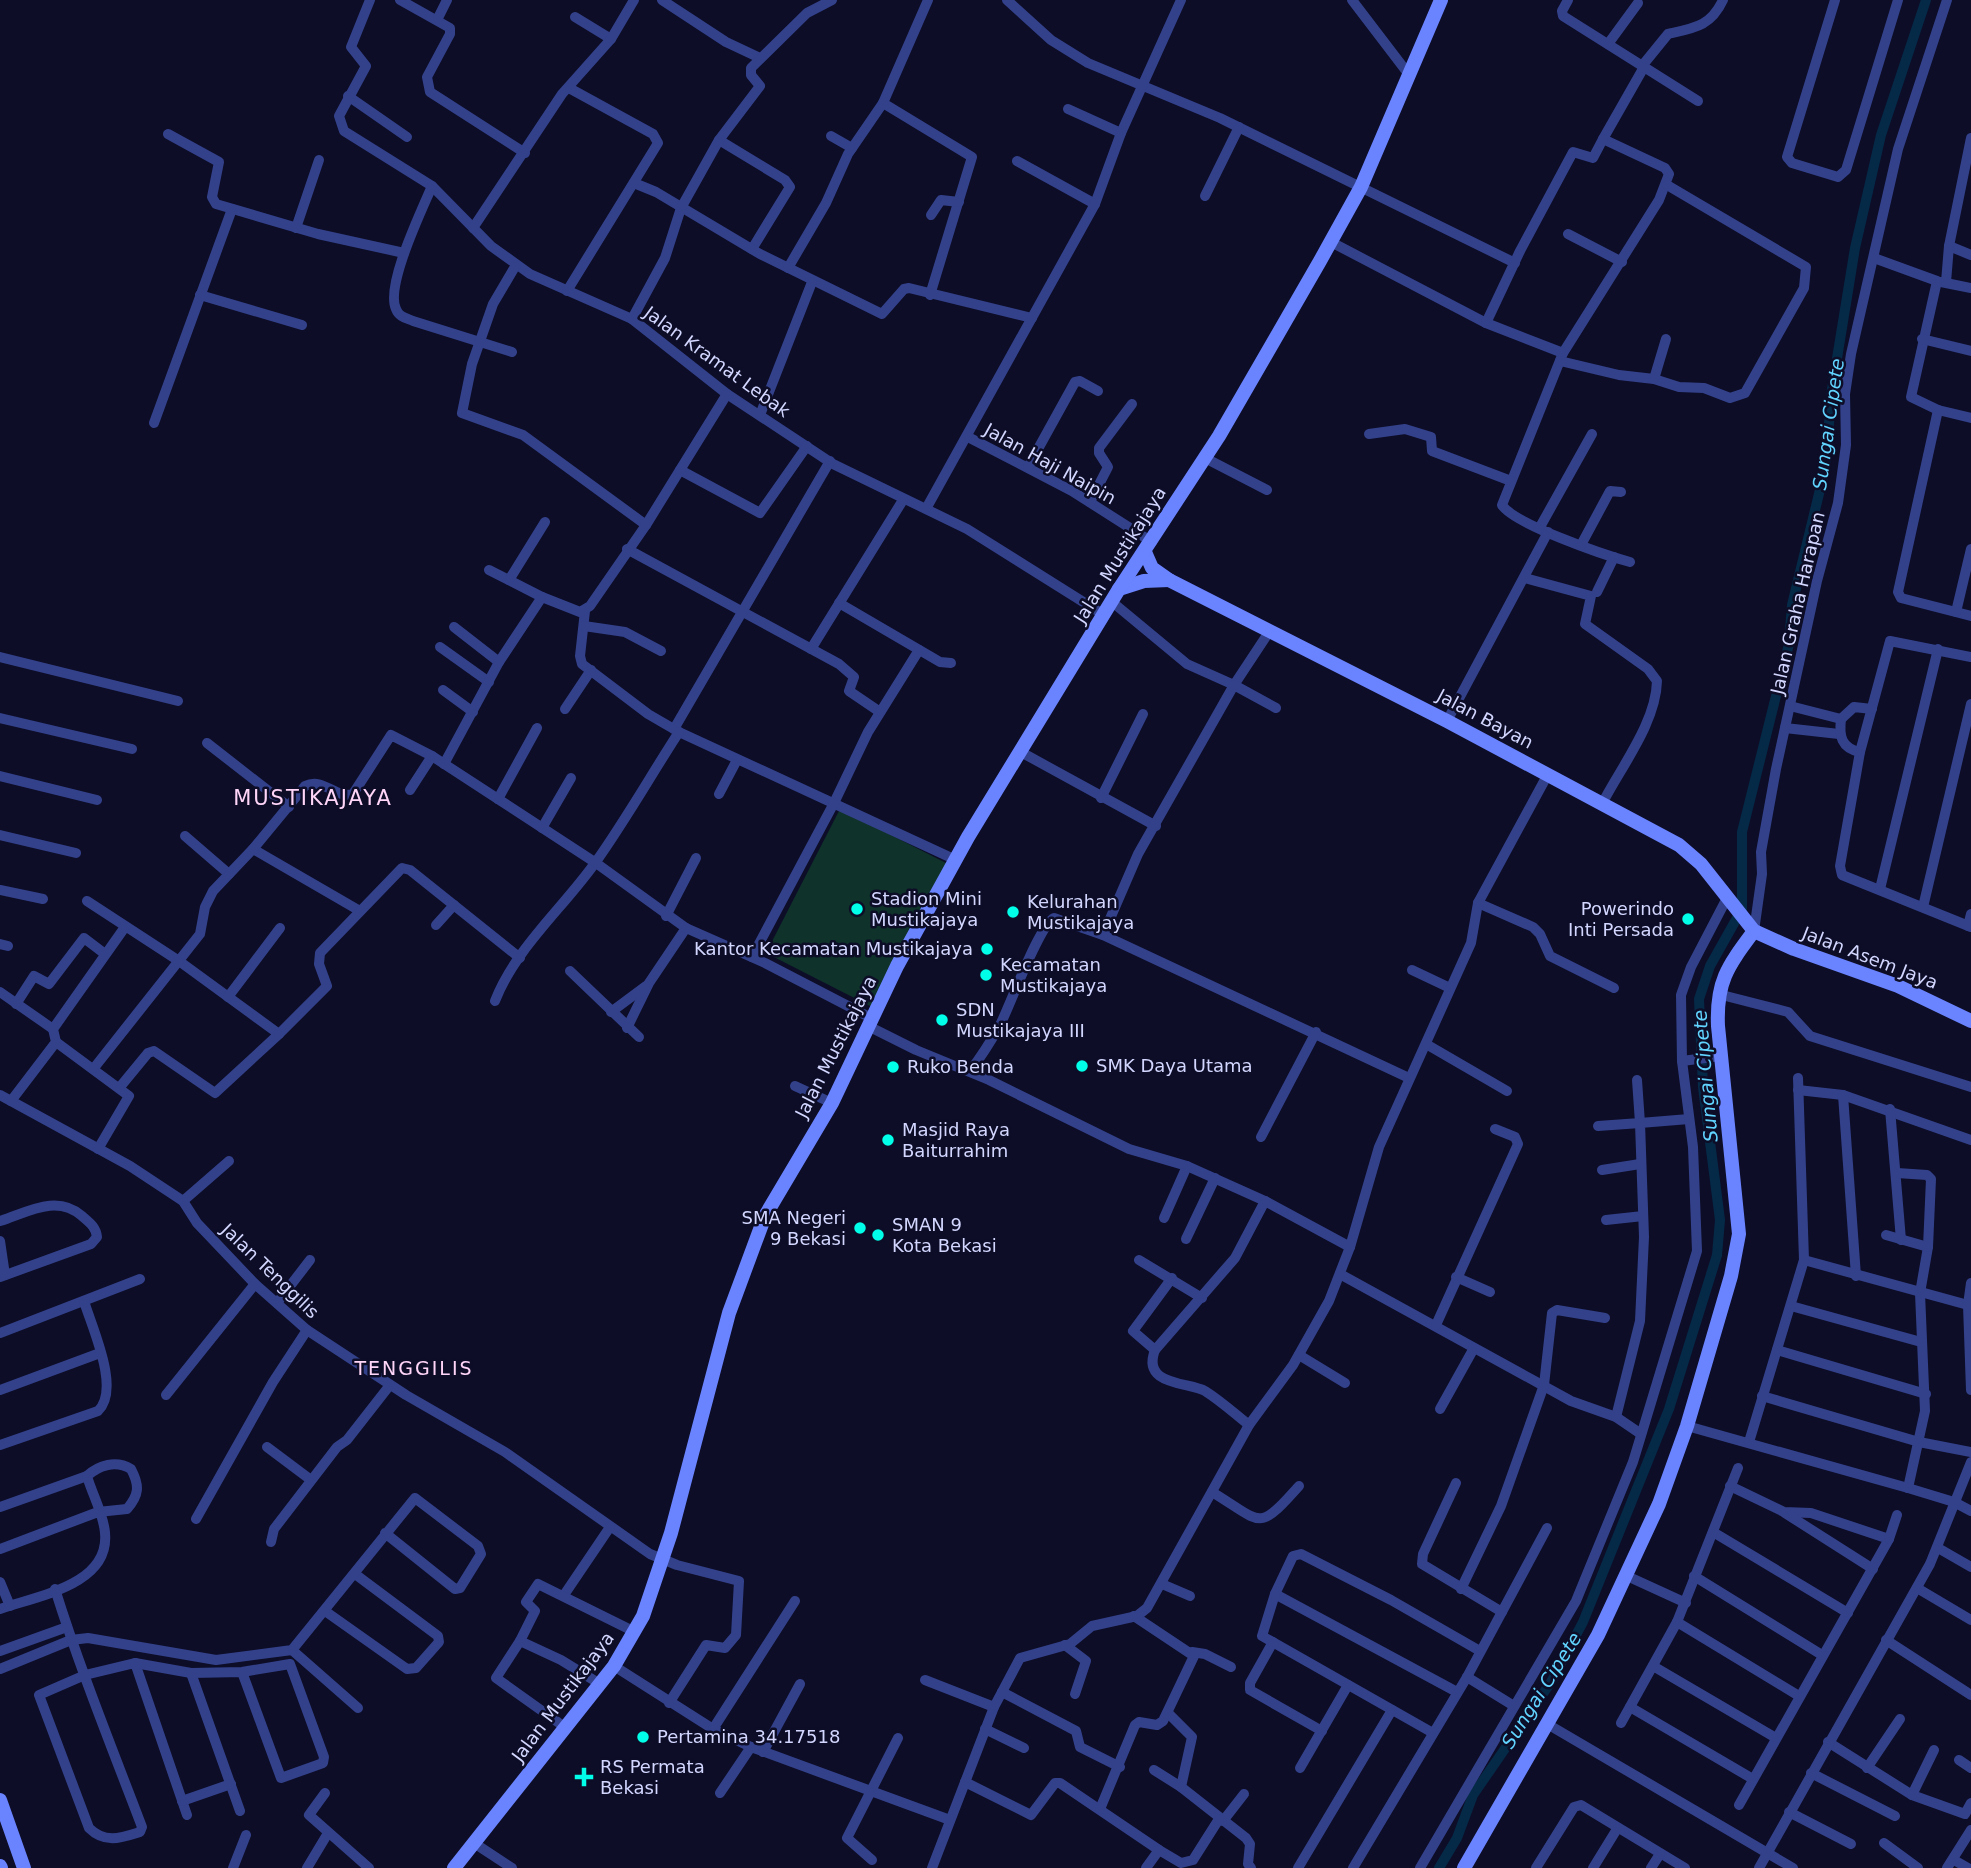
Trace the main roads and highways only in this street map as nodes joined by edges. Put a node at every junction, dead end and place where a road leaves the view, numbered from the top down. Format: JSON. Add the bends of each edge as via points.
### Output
{"nodes":[{"id":1,"x":1441,"y":0,"type":"edge"},
{"id":2,"x":1148,"y":547,"type":"junction"},
{"id":3,"x":1169,"y":580,"type":"junction"},
{"id":4,"x":1115,"y":595,"type":"junction"},
{"id":5,"x":1754,"y":931,"type":"junction"},
{"id":6,"x":1971,"y":1021,"type":"edge"},
{"id":7,"x":0,"y":1800,"type":"edge"},
{"id":8,"x":24,"y":1868,"type":"edge"},
{"id":9,"x":454,"y":1868,"type":"edge"},
{"id":10,"x":1464,"y":1868,"type":"edge"}],
"edges":[{"from":1,"to":2,"type":"main road","name":"Jalan Mustikajaya","via":[[1361,187],[1205,458]]},
{"from":2,"to":3,"type":"main road","name":"Jalan Bayan","via":[[1152,568]]},
{"from":2,"to":4,"type":"main road","name":"Jalan Mustikajaya"},
{"from":3,"to":4,"type":"main road","via":[[1144,581]]},
{"from":3,"to":5,"type":"main road","name":"Jalan Bayan","via":[[1447,721],[1689,852]]},
{"from":4,"to":9,"type":"main road","name":"Jalan Mustikajaya","via":[[956,860],[897,966],[832,1103],[765,1216],[729,1313],[663,1561],[635,1632],[614,1666]]},
{"from":5,"to":6,"type":"main road","name":"Jalan Asem Jaya","via":[[1898,986]]},
{"from":5,"to":10,"type":"main road","via":[[1730,964],[1718,994],[1717,1057],[1739,1234],[1687,1426],[1627,1576],[1549,1724]]},
{"from":7,"to":8,"type":"main road"}]}
